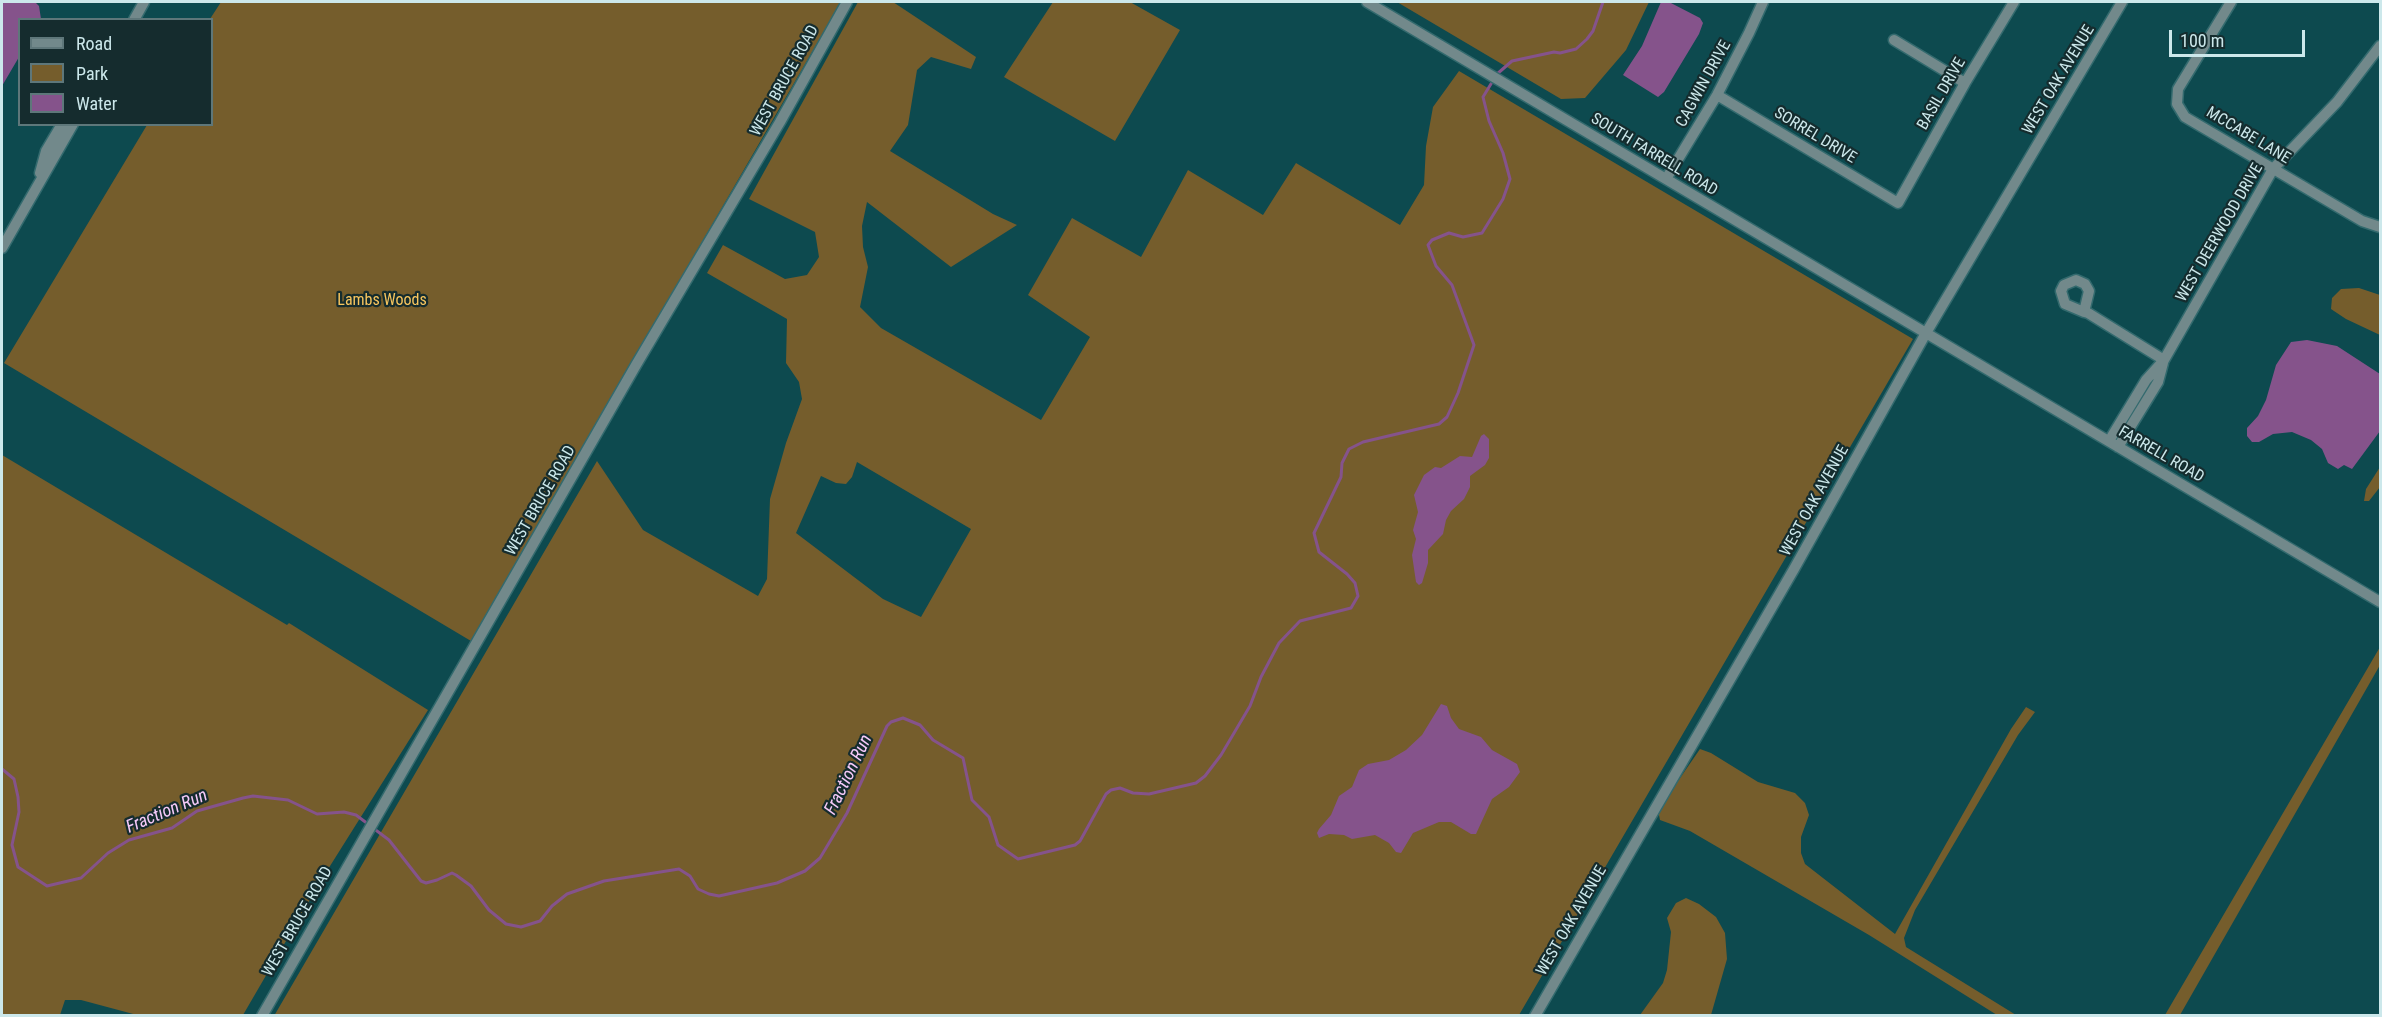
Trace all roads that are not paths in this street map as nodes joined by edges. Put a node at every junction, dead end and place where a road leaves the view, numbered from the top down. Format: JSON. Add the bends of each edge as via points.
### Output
{"nodes":[{"id":1,"x":144,"y":2,"type":"edge"},
{"id":2,"x":847,"y":2,"type":"edge"},
{"id":3,"x":1367,"y":2,"type":"edge"},
{"id":4,"x":1763,"y":2,"type":"edge"},
{"id":5,"x":2014,"y":2,"type":"edge"},
{"id":6,"x":2122,"y":2,"type":"edge"},
{"id":7,"x":2231,"y":2,"type":"edge"},
{"id":8,"x":135,"y":18,"type":"edge"},
{"id":9,"x":1894,"y":40,"type":"dead end"},
{"id":10,"x":2380,"y":46,"type":"edge"},
{"id":11,"x":1965,"y":83,"type":"junction"},
{"id":12,"x":1717,"y":95,"type":"junction"},
{"id":13,"x":61,"y":126,"type":"edge"},
{"id":14,"x":72,"y":126,"type":"edge"},
{"id":15,"x":2273,"y":169,"type":"junction"},
{"id":16,"x":1666,"y":179,"type":"junction"},
{"id":17,"x":34,"y":192,"type":"junction"},
{"id":18,"x":1899,"y":203,"type":"joint"},
{"id":19,"x":2380,"y":227,"type":"edge"},
{"id":20,"x":2,"y":248,"type":"edge"},
{"id":21,"x":2084,"y":312,"type":"dead end"},
{"id":22,"x":1926,"y":333,"type":"junction"},
{"id":23,"x":2164,"y":360,"type":"junction"},
{"id":24,"x":2114,"y":444,"type":"junction"},
{"id":25,"x":2380,"y":602,"type":"edge"},
{"id":26,"x":262,"y":1016,"type":"edge"},
{"id":27,"x":1535,"y":1016,"type":"edge"}],
"edges":[{"from":1,"to":8,"type":"street"},
{"from":2,"to":26,"type":"street","name":"WEST BRUCE ROAD"},
{"from":3,"to":16,"type":"street","name":"SOUTH FARRELL ROAD"},
{"from":4,"to":12,"type":"street","name":"CAGWIN DRIVE"},
{"from":5,"to":11,"type":"street","name":"BASIL DRIVE"},
{"from":6,"to":22,"type":"street","name":"WEST OAK AVENUE"},
{"from":7,"to":15,"type":"street","name":"MCCABE LANE","via":[[2178,89],[2176,104],[2185,117]]},
{"from":9,"to":11,"type":"street"},
{"from":10,"to":15,"type":"street","name":"WEST DEERWOOD DRIVE","via":[[2337,102]]},
{"from":11,"to":18,"type":"street","name":"BASIL DRIVE"},
{"from":12,"to":16,"type":"street","name":"CAGWIN DRIVE"},
{"from":12,"to":18,"type":"street","name":"SORREL DRIVE"},
{"from":13,"to":17,"type":"street","via":[[46,151]]},
{"from":14,"to":17,"type":"street"},
{"from":15,"to":19,"type":"street","name":"MCCABE LANE","via":[[2362,221]]},
{"from":15,"to":23,"type":"street","name":"WEST DEERWOOD DRIVE"},
{"from":16,"to":22,"type":"street","name":"SOUTH FARRELL ROAD"},
{"from":17,"to":20,"type":"street"},
{"from":21,"to":23,"type":"street"},
{"from":22,"to":24,"type":"street","name":"FARRELL ROAD"},
{"from":22,"to":27,"type":"street","name":"WEST OAK AVENUE"},
{"from":23,"to":24,"type":"street","name":"WEST DEERWOOD DRIVE","via":[[2158,382]]},
{"from":24,"to":25,"type":"street","name":"FARRELL ROAD"}]}
